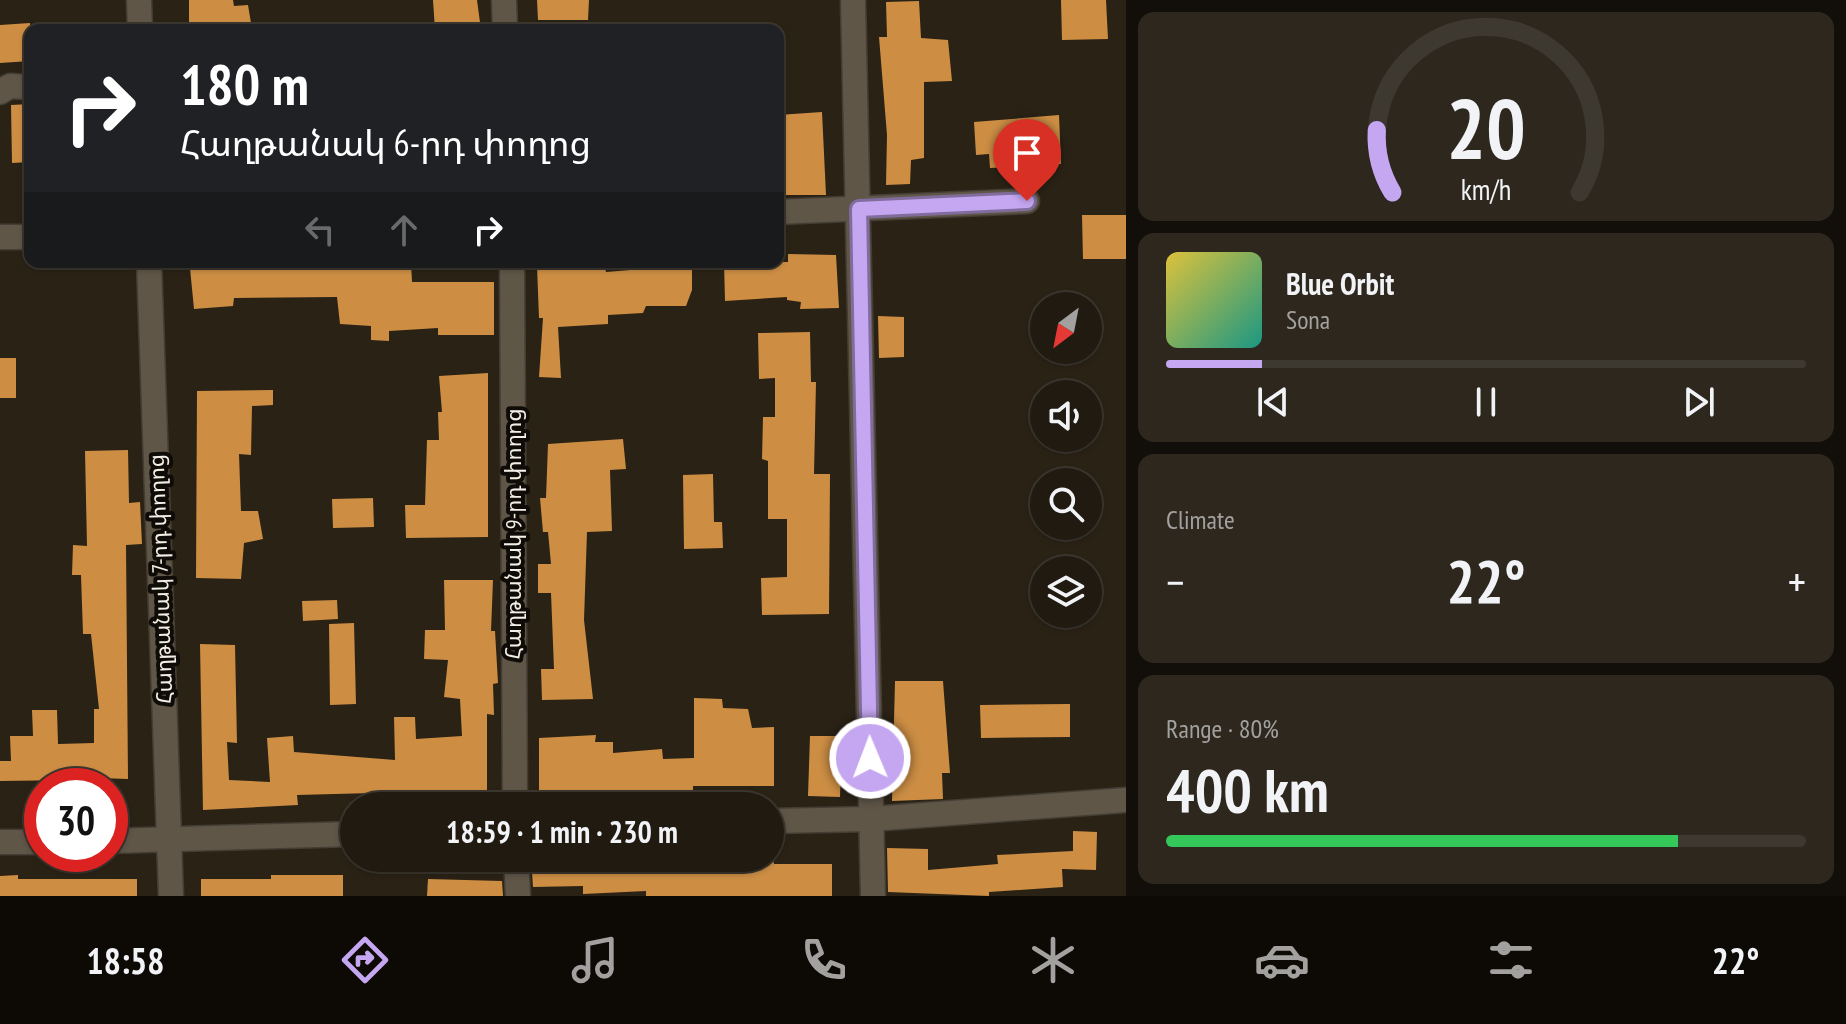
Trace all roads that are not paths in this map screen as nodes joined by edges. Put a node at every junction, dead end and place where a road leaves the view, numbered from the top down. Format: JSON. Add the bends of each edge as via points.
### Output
{"nodes":[{"id":1,"x":139,"y":0,"type":"edge"},
{"id":2,"x":504,"y":0,"type":"edge"},
{"id":3,"x":853,"y":0,"type":"edge"},
{"id":4,"x":140,"y":24,"type":"edge"},
{"id":5,"x":505,"y":24,"type":"edge"},
{"id":6,"x":24,"y":87,"type":"edge"},
{"id":7,"x":0,"y":92,"type":"edge"},
{"id":8,"x":1027,"y":201,"type":"dead end"},
{"id":9,"x":859,"y":209,"type":"junction"},
{"id":10,"x":784,"y":212,"type":"edge"},
{"id":11,"x":0,"y":237,"type":"edge"},
{"id":12,"x":24,"y":237,"type":"edge"},
{"id":13,"x":149,"y":268,"type":"edge"},
{"id":14,"x":512,"y":268,"type":"edge"},
{"id":15,"x":515,"y":792,"type":"edge"},
{"id":16,"x":1126,"y":800,"type":"edge"},
{"id":17,"x":871,"y":819,"type":"junction"},
{"id":18,"x":784,"y":821,"type":"edge"},
{"id":19,"x":340,"y":835,"type":"edge"},
{"id":20,"x":128,"y":841,"type":"edge"},
{"id":21,"x":170,"y":841,"type":"junction"},
{"id":22,"x":0,"y":842,"type":"edge"},
{"id":23,"x":24,"y":842,"type":"edge"},
{"id":24,"x":517,"y":872,"type":"edge"},
{"id":25,"x":171,"y":896,"type":"edge"},
{"id":26,"x":518,"y":896,"type":"edge"},
{"id":27,"x":873,"y":896,"type":"edge"}],
"edges":[{"from":1,"to":4,"type":"street"},
{"from":2,"to":5,"type":"street"},
{"from":3,"to":9,"type":"street"},
{"from":6,"to":7,"type":"street"},
{"from":8,"to":9,"type":"street"},
{"from":9,"to":10,"type":"street"},
{"from":9,"to":17,"type":"street"},
{"from":11,"to":12,"type":"street"},
{"from":13,"to":21,"type":"street","name":"Հաղթանակ 7-րդ փողոց"},
{"from":14,"to":15,"type":"street","name":"Հաղթանակ 9-րդ փողոց"},
{"from":16,"to":17,"type":"street"},
{"from":17,"to":18,"type":"street"},
{"from":17,"to":27,"type":"street"},
{"from":19,"to":21,"type":"street"},
{"from":20,"to":21,"type":"street"},
{"from":21,"to":25,"type":"street","name":"Հաղթանակ 7-րդ փողոց"},
{"from":22,"to":23,"type":"street"},
{"from":24,"to":26,"type":"street"}]}
